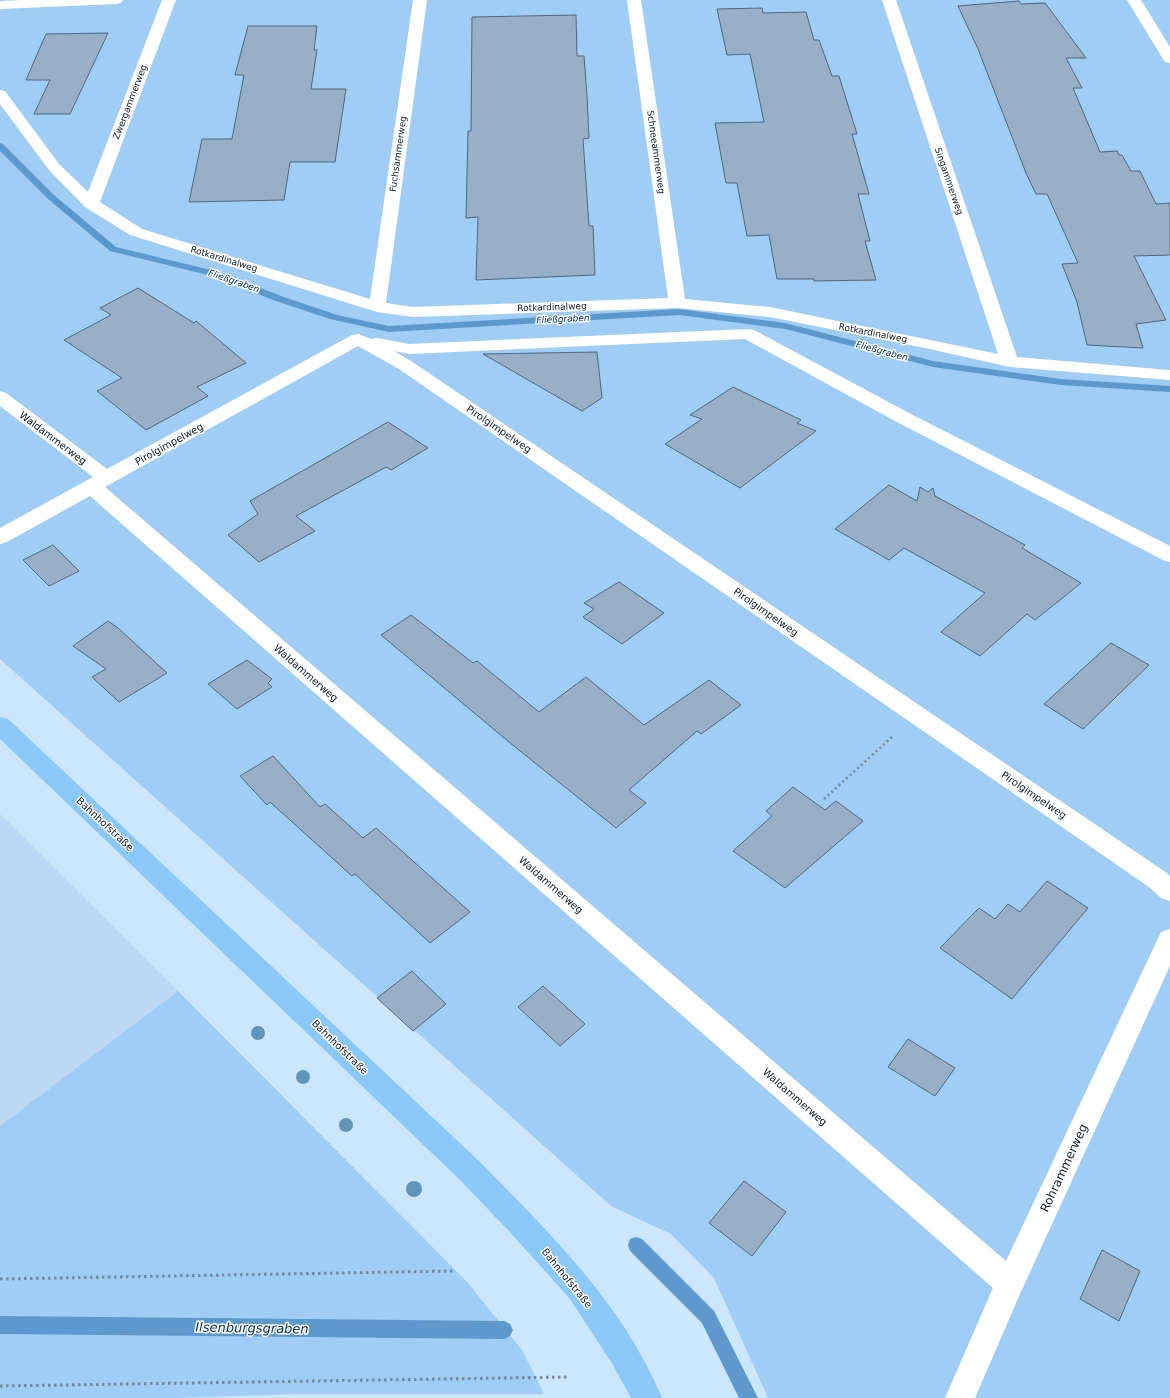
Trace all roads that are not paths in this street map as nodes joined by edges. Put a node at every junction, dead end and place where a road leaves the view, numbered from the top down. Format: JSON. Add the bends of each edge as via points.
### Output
{"nodes":[{"id":1,"x":116,"y":0,"type":"edge"},
{"id":2,"x":168,"y":0,"type":"edge"},
{"id":3,"x":420,"y":0,"type":"edge"},
{"id":4,"x":634,"y":0,"type":"edge"},
{"id":5,"x":889,"y":0,"type":"edge"},
{"id":6,"x":1134,"y":0,"type":"edge"},
{"id":7,"x":0,"y":5,"type":"edge"},
{"id":8,"x":1170,"y":59,"type":"edge"},
{"id":9,"x":0,"y":94,"type":"edge"},
{"id":10,"x":91,"y":204,"type":"junction"},
{"id":11,"x":677,"y":303,"type":"junction"},
{"id":12,"x":377,"y":307,"type":"junction"},
{"id":13,"x":358,"y":339,"type":"junction"},
{"id":14,"x":1010,"y":362,"type":"junction"},
{"id":15,"x":1170,"y":375,"type":"edge"},
{"id":16,"x":0,"y":397,"type":"edge"},
{"id":17,"x":99,"y":482,"type":"junction"},
{"id":18,"x":0,"y":537,"type":"edge"},
{"id":19,"x":1170,"y":555,"type":"edge"},
{"id":20,"x":0,"y":725,"type":"edge"},
{"id":21,"x":1170,"y":892,"type":"edge"},
{"id":22,"x":1170,"y":939,"type":"edge"},
{"id":23,"x":1010,"y":1284,"type":"junction"},
{"id":24,"x":647,"y":1398,"type":"edge"},
{"id":25,"x":960,"y":1398,"type":"edge"}],
"edges":[{"from":1,"to":7,"type":"lane"},
{"from":2,"to":10,"type":"lane","name":"Zwergammerweg"},
{"from":3,"to":12,"type":"lane","name":"Fuchsammerweg"},
{"from":4,"to":11,"type":"lane","name":"Schneeammerweg"},
{"from":5,"to":14,"type":"lane","name":"Singammerweg"},
{"from":6,"to":8,"type":"lane"},
{"from":9,"to":10,"type":"lane","name":"Rotkardinalweg","via":[[54,167]]},
{"from":10,"to":12,"type":"lane","name":"Rotkardinalweg","via":[[136,232]]},
{"from":11,"to":12,"type":"lane","name":"Rotkardinalweg","via":[[413,312]]},
{"from":11,"to":14,"type":"lane","name":"Rotkardinalweg","via":[[770,312]]},
{"from":13,"to":17,"type":"lane","name":"Pirolgimpelweg"},
{"from":13,"to":19,"type":"lane","via":[[409,349],[748,334]]},
{"from":13,"to":21,"type":"lane","name":"Pirolgimpelweg","via":[[405,365],[1158,880]]},
{"from":14,"to":15,"type":"lane","name":"Rotkardinalweg"},
{"from":16,"to":17,"type":"lane","name":"Waldammerweg"},
{"from":17,"to":18,"type":"lane","name":"Pirolgimpelweg"},
{"from":17,"to":23,"type":"lane","name":"Waldammerweg"},
{"from":20,"to":24,"type":"main road","name":"Bahnhofstraße","via":[[469,1170],[518,1220],[580,1289],[624,1354]]},
{"from":22,"to":23,"type":"lane","name":"Rohrammerweg"},
{"from":23,"to":25,"type":"lane","name":"Rohrammerweg"}]}
